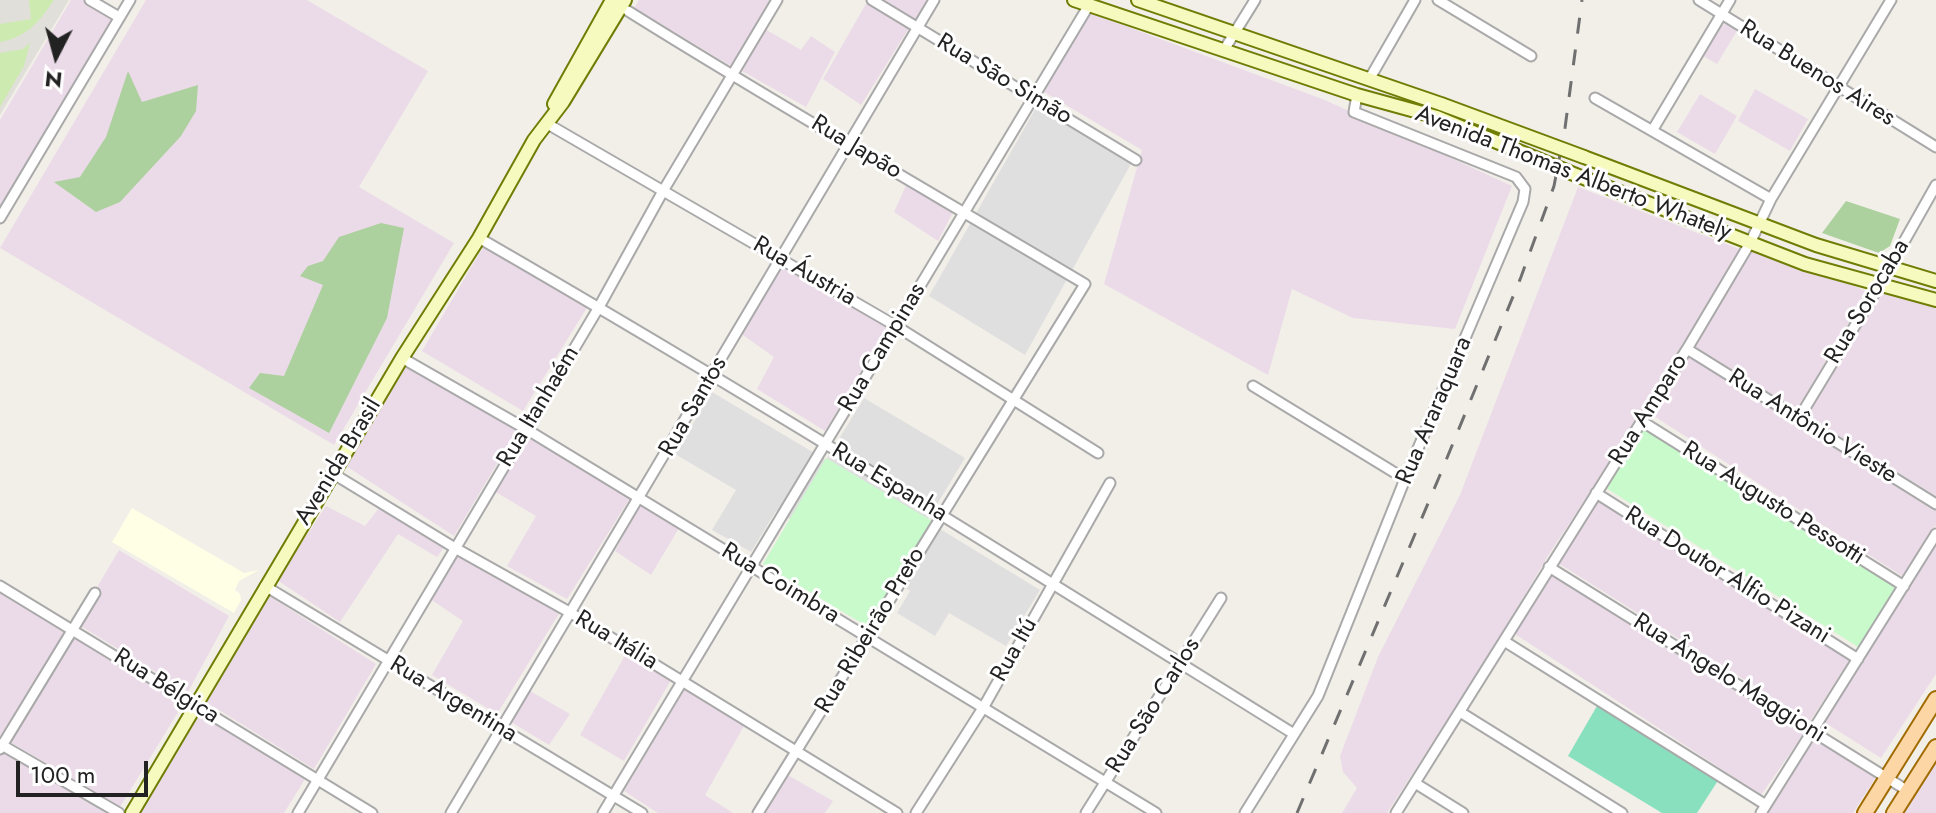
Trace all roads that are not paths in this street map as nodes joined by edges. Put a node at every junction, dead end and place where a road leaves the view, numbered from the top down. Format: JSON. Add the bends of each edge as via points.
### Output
{"nodes":[{"id":1,"x":90,"y":0,"type":"edge"},
{"id":2,"x":130,"y":0,"type":"edge"},
{"id":3,"x":605,"y":0,"type":"edge"},
{"id":4,"x":612,"y":0,"type":"edge"},
{"id":5,"x":777,"y":0,"type":"edge"},
{"id":6,"x":872,"y":0,"type":"edge"},
{"id":7,"x":934,"y":0,"type":"edge"},
{"id":8,"x":1074,"y":0,"type":"edge"},
{"id":9,"x":1138,"y":0,"type":"edge"},
{"id":10,"x":1255,"y":0,"type":"edge"},
{"id":11,"x":1415,"y":0,"type":"edge"},
{"id":12,"x":1438,"y":0,"type":"edge"},
{"id":13,"x":1699,"y":0,"type":"edge"},
{"id":14,"x":1730,"y":0,"type":"edge"},
{"id":15,"x":1891,"y":0,"type":"edge"},
{"id":16,"x":629,"y":4,"type":"edge"},
{"id":17,"x":1089,"y":5,"type":"junction"},
{"id":18,"x":1722,"y":14,"type":"junction"},
{"id":19,"x":119,"y":17,"type":"junction"},
{"id":20,"x":918,"y":27,"type":"junction"},
{"id":21,"x":1235,"y":32,"type":"junction"},
{"id":22,"x":596,"y":40,"type":"junction"},
{"id":23,"x":1224,"y":50,"type":"junction"},
{"id":24,"x":1531,"y":56,"type":"dead end"},
{"id":25,"x":731,"y":76,"type":"junction"},
{"id":26,"x":1370,"y":78,"type":"junction"},
{"id":27,"x":1837,"y":88,"type":"junction"},
{"id":28,"x":1357,"y":95,"type":"junction"},
{"id":29,"x":1595,"y":98,"type":"dead end"},
{"id":30,"x":1033,"y":99,"type":"junction"},
{"id":31,"x":1439,"y":111,"type":"junction"},
{"id":32,"x":549,"y":119,"type":"junction"},
{"id":33,"x":1652,"y":131,"type":"junction"},
{"id":34,"x":848,"y":142,"type":"junction"},
{"id":35,"x":1936,"y":147,"type":"edge"},
{"id":36,"x":1136,"y":160,"type":"dead end"},
{"id":37,"x":1936,"y":185,"type":"edge"},
{"id":38,"x":663,"y":191,"type":"junction"},
{"id":39,"x":1771,"y":199,"type":"junction"},
{"id":40,"x":964,"y":212,"type":"junction"},
{"id":41,"x":0,"y":218,"type":"edge"},
{"id":42,"x":1759,"y":224,"type":"junction"},
{"id":43,"x":479,"y":238,"type":"junction"},
{"id":44,"x":1750,"y":243,"type":"junction"},
{"id":45,"x":780,"y":258,"type":"junction"},
{"id":46,"x":1888,"y":268,"type":"junction"},
{"id":47,"x":1936,"y":281,"type":"edge"},
{"id":48,"x":1085,"y":284,"type":"joint"},
{"id":49,"x":1879,"y":286,"type":"junction"},
{"id":50,"x":1936,"y":300,"type":"edge"},
{"id":51,"x":599,"y":307,"type":"junction"},
{"id":52,"x":896,"y":326,"type":"junction"},
{"id":53,"x":1687,"y":349,"type":"junction"},
{"id":54,"x":402,"y":358,"type":"junction"},
{"id":55,"x":712,"y":376,"type":"junction"},
{"id":56,"x":1253,"y":386,"type":"dead end"},
{"id":57,"x":1012,"y":399,"type":"junction"},
{"id":58,"x":1799,"y":418,"type":"junction"},
{"id":59,"x":1643,"y":422,"type":"junction"},
{"id":60,"x":526,"y":429,"type":"junction"},
{"id":61,"x":825,"y":444,"type":"junction"},
{"id":62,"x":1098,"y":453,"type":"dead end"},
{"id":63,"x":332,"y":473,"type":"junction"},
{"id":64,"x":1405,"y":479,"type":"junction"},
{"id":65,"x":1110,"y":483,"type":"dead end"},
{"id":66,"x":1596,"y":493,"type":"junction"},
{"id":67,"x":639,"y":500,"type":"junction"},
{"id":68,"x":1936,"y":504,"type":"edge"},
{"id":69,"x":941,"y":515,"type":"junction"},
{"id":70,"x":1936,"y":534,"type":"edge"},
{"id":71,"x":455,"y":548,"type":"junction"},
{"id":72,"x":751,"y":566,"type":"junction"},
{"id":73,"x":1549,"y":567,"type":"junction"},
{"id":74,"x":1052,"y":583,"type":"junction"},
{"id":75,"x":0,"y":586,"type":"edge"},
{"id":76,"x":265,"y":586,"type":"junction"},
{"id":77,"x":1904,"y":586,"type":"junction"},
{"id":78,"x":95,"y":593,"type":"dead end"},
{"id":79,"x":1221,"y":598,"type":"dead end"},
{"id":80,"x":571,"y":613,"type":"junction"},
{"id":81,"x":72,"y":629,"type":"junction"},
{"id":82,"x":868,"y":638,"type":"junction"},
{"id":83,"x":1504,"y":641,"type":"junction"},
{"id":84,"x":1858,"y":659,"type":"junction"},
{"id":85,"x":389,"y":662,"type":"junction"},
{"id":86,"x":1180,"y":664,"type":"junction"},
{"id":87,"x":682,"y":681,"type":"junction"},
{"id":88,"x":1936,"y":699,"type":"edge"},
{"id":89,"x":197,"y":706,"type":"junction"},
{"id":90,"x":983,"y":708,"type":"junction"},
{"id":91,"x":1460,"y":712,"type":"junction"},
{"id":92,"x":502,"y":729,"type":"junction"},
{"id":93,"x":1812,"y":731,"type":"junction"},
{"id":94,"x":1294,"y":734,"type":"junction"},
{"id":95,"x":1,"y":746,"type":"edge"},
{"id":96,"x":1936,"y":747,"type":"edge"},
{"id":97,"x":797,"y":752,"type":"junction"},
{"id":98,"x":1887,"y":778,"type":"junction"},
{"id":99,"x":317,"y":780,"type":"junction"},
{"id":100,"x":1106,"y":782,"type":"junction"},
{"id":101,"x":1415,"y":783,"type":"junction"},
{"id":102,"x":1908,"y":791,"type":"junction"},
{"id":103,"x":614,"y":795,"type":"junction"},
{"id":104,"x":1763,"y":809,"type":"edge"},
{"id":105,"x":119,"y":813,"type":"edge"},
{"id":106,"x":132,"y":813,"type":"edge"},
{"id":107,"x":298,"y":813,"type":"edge"},
{"id":108,"x":372,"y":813,"type":"edge"},
{"id":109,"x":451,"y":813,"type":"edge"},
{"id":110,"x":603,"y":813,"type":"edge"},
{"id":111,"x":642,"y":813,"type":"edge"},
{"id":112,"x":758,"y":813,"type":"edge"},
{"id":113,"x":897,"y":813,"type":"edge"},
{"id":114,"x":916,"y":813,"type":"edge"},
{"id":115,"x":1086,"y":813,"type":"edge"},
{"id":116,"x":1156,"y":813,"type":"edge"},
{"id":117,"x":1245,"y":813,"type":"edge"},
{"id":118,"x":1396,"y":813,"type":"edge"},
{"id":119,"x":1463,"y":813,"type":"edge"},
{"id":120,"x":1622,"y":813,"type":"edge"},
{"id":121,"x":1865,"y":813,"type":"edge"},
{"id":122,"x":1894,"y":813,"type":"edge"}],
"edges":[{"from":1,"to":19,"type":"street"},
{"from":2,"to":19,"type":"street"},
{"from":3,"to":22,"type":"main road","name":"Avenida Brasil"},
{"from":4,"to":22,"type":"main road","name":"Avenida Brasil"},
{"from":5,"to":25,"type":"street","name":"Rua Itanhaém"},
{"from":6,"to":20,"type":"street","name":"Rua São Simão"},
{"from":7,"to":20,"type":"street","name":"Rua Santos"},
{"from":8,"to":17,"type":"main road","name":"Avenida Thomas Alberto Whately"},
{"from":9,"to":21,"type":"main road","name":"Avenida Thomas Alberto Whately"},
{"from":10,"to":21,"type":"street"},
{"from":11,"to":26,"type":"street"},
{"from":12,"to":24,"type":"street"},
{"from":13,"to":18,"type":"street","name":"Rua Buenos Aires"},
{"from":14,"to":18,"type":"street"},
{"from":15,"to":27,"type":"street","name":"Rua Amparo"},
{"from":16,"to":22,"type":"main road","name":"Avenida Brasil"},
{"from":16,"to":25,"type":"street","name":"Rua Japão"},
{"from":17,"to":23,"type":"main road","name":"Avenida Thomas Alberto Whately"},
{"from":17,"to":30,"type":"street","name":"Rua Campinas"},
{"from":18,"to":27,"type":"street","name":"Rua Buenos Aires"},
{"from":18,"to":33,"type":"street"},
{"from":19,"to":41,"type":"street"},
{"from":20,"to":30,"type":"street","name":"Rua São Simão"},
{"from":20,"to":34,"type":"street","name":"Rua Santos"},
{"from":21,"to":23,"type":"street"},
{"from":21,"to":26,"type":"main road","name":"Avenida Thomas Alberto Whately"},
{"from":22,"to":32,"type":"main road","name":"Avenida Brasil","via":[[556,99]]},
{"from":23,"to":28,"type":"main road","name":"Avenida Thomas Alberto Whately"},
{"from":25,"to":34,"type":"street","name":"Rua Japão"},
{"from":25,"to":38,"type":"street","name":"Rua Itanhaém"},
{"from":26,"to":31,"type":"main road","name":"Avenida Thomas Alberto Whately"},
{"from":27,"to":35,"type":"street","name":"Rua Buenos Aires"},
{"from":27,"to":39,"type":"street","name":"Rua Amparo"},
{"from":28,"to":31,"type":"main road","name":"Avenida Thomas Alberto Whately"},
{"from":28,"to":64,"type":"street","name":"Rua Araraquara","via":[[1354,112],[1516,177],[1525,189]]},
{"from":29,"to":33,"type":"street"},
{"from":30,"to":36,"type":"street","name":"Rua São Simão"},
{"from":30,"to":40,"type":"street","name":"Rua Campinas"},
{"from":31,"to":42,"type":"main road","name":"Avenida Thomas Alberto Whately","bridge":true,"via":[[1584,157]]},
{"from":31,"to":44,"type":"main road","name":"Avenida Thomas Alberto Whately","bridge":true,"via":[[1576,175]]},
{"from":32,"to":38,"type":"street","name":"Rua Áustria"},
{"from":32,"to":43,"type":"main road","name":"Avenida Brasil"},
{"from":33,"to":39,"type":"street"},
{"from":34,"to":40,"type":"street","name":"Rua Japão"},
{"from":34,"to":45,"type":"street","name":"Rua Santos"},
{"from":37,"to":46,"type":"street","name":"Rua Sorocaba"},
{"from":38,"to":45,"type":"street","name":"Rua Áustria"},
{"from":38,"to":51,"type":"street","name":"Rua Itanhaém"},
{"from":39,"to":42,"type":"street","name":"Rua Amparo"},
{"from":40,"to":48,"type":"street","name":"Rua Japão"},
{"from":40,"to":52,"type":"street","name":"Rua Campinas"},
{"from":42,"to":44,"type":"street","name":"Rua Amparo"},
{"from":42,"to":46,"type":"main road","name":"Avenida Thomas Alberto Whately"},
{"from":43,"to":51,"type":"street","name":"Rua Espanha"},
{"from":43,"to":54,"type":"main road","name":"Avenida Brasil"},
{"from":44,"to":49,"type":"main road","name":"Avenida Thomas Alberto Whately"},
{"from":44,"to":53,"type":"street","name":"Rua Amparo"},
{"from":45,"to":52,"type":"street","name":"Rua Áustria"},
{"from":45,"to":55,"type":"street","name":"Rua Santos"},
{"from":46,"to":47,"type":"main road","name":"Avenida Thomas Alberto Whately"},
{"from":46,"to":49,"type":"street","name":"Rua Sorocaba"},
{"from":48,"to":57,"type":"street","name":"Rua Ribeirão Preto"},
{"from":49,"to":50,"type":"main road","name":"Avenida Thomas Alberto Whately"},
{"from":49,"to":58,"type":"street","name":"Rua Sorocaba"},
{"from":51,"to":55,"type":"street","name":"Rua Espanha"},
{"from":51,"to":60,"type":"street","name":"Rua Itanhaém"},
{"from":52,"to":57,"type":"street","name":"Rua Áustria"},
{"from":52,"to":61,"type":"street","name":"Rua Campinas"},
{"from":53,"to":58,"type":"street","name":"Rua Antônio Vieste"},
{"from":53,"to":59,"type":"street","name":"Rua Amparo"},
{"from":54,"to":60,"type":"street","name":"Rua Coimbra"},
{"from":54,"to":63,"type":"main road","name":"Avenida Brasil"},
{"from":55,"to":61,"type":"street","name":"Rua Espanha"},
{"from":55,"to":67,"type":"street","name":"Rua Santos"},
{"from":56,"to":64,"type":"street"},
{"from":57,"to":62,"type":"street","name":"Rua Áustria"},
{"from":57,"to":69,"type":"street","name":"Rua Ribeirão Preto"},
{"from":58,"to":68,"type":"street","name":"Rua Antônio Vieste"},
{"from":59,"to":66,"type":"street","name":"Rua Amparo"},
{"from":59,"to":77,"type":"street","name":"Rua Augusto Pessotti"},
{"from":60,"to":67,"type":"street","name":"Rua Coimbra"},
{"from":60,"to":71,"type":"street","name":"Rua Itanhaém"},
{"from":61,"to":69,"type":"street","name":"Rua Espanha"},
{"from":61,"to":72,"type":"street","name":"Rua Campinas"},
{"from":63,"to":71,"type":"street","name":"Rua Itália"},
{"from":63,"to":76,"type":"main road","name":"Avenida Brasil"},
{"from":64,"to":94,"type":"street","name":"Rua Araraquara","via":[[1318,696]]},
{"from":65,"to":74,"type":"street","name":"Rua Itú"},
{"from":66,"to":73,"type":"street","name":"Rua Amparo"},
{"from":66,"to":84,"type":"street","name":"Rua Doutor Alfio Pizani"},
{"from":67,"to":72,"type":"street","name":"Rua Coimbra"},
{"from":67,"to":80,"type":"street","name":"Rua Santos"},
{"from":69,"to":74,"type":"street","name":"Rua Espanha"},
{"from":69,"to":82,"type":"street","name":"Rua Ribeirão Preto"},
{"from":70,"to":77,"type":"street"},
{"from":71,"to":80,"type":"street","name":"Rua Itália"},
{"from":71,"to":85,"type":"street","name":"Rua Itanhaém"},
{"from":72,"to":82,"type":"street","name":"Rua Coimbra"},
{"from":72,"to":87,"type":"street","name":"Rua Campinas"},
{"from":73,"to":83,"type":"street","name":"Rua Amparo"},
{"from":73,"to":93,"type":"street","name":"Rua Ângelo Maggioni"},
{"from":74,"to":86,"type":"street","name":"Rua Espanha"},
{"from":74,"to":90,"type":"street","name":"Rua Itú"},
{"from":75,"to":81,"type":"street","name":"Rua Bélgica"},
{"from":76,"to":85,"type":"street","name":"Rua Argentina"},
{"from":76,"to":89,"type":"main road","name":"Avenida Brasil"},
{"from":77,"to":84,"type":"street"},
{"from":78,"to":81,"type":"street"},
{"from":79,"to":86,"type":"street","name":"Rua São Carlos"},
{"from":80,"to":87,"type":"street","name":"Rua Itália"},
{"from":80,"to":92,"type":"street","name":"Rua Santos"},
{"from":81,"to":89,"type":"street","name":"Rua Bélgica"},
{"from":81,"to":95,"type":"street"},
{"from":82,"to":90,"type":"street","name":"Rua Coimbra"},
{"from":82,"to":97,"type":"street","name":"Rua Ribeirão Preto"},
{"from":83,"to":91,"type":"street","name":"Rua Amparo"},
{"from":83,"to":104,"type":"street"},
{"from":84,"to":93,"type":"street"},
{"from":85,"to":92,"type":"street","name":"Rua Argentina"},
{"from":85,"to":99,"type":"street","name":"Rua Itanhaém"},
{"from":86,"to":94,"type":"street","name":"Rua Espanha"},
{"from":86,"to":100,"type":"street","name":"Rua São Carlos"},
{"from":87,"to":97,"type":"street","name":"Rua Itália"},
{"from":87,"to":103,"type":"street","name":"Rua Campinas"},
{"from":88,"to":98,"type":"main road"},
{"from":89,"to":99,"type":"street","name":"Rua Bélgica"},
{"from":89,"to":106,"type":"main road","name":"Avenida Brasil"},
{"from":90,"to":100,"type":"street","name":"Rua Coimbra"},
{"from":90,"to":114,"type":"street","name":"Rua Itú"},
{"from":91,"to":101,"type":"street","name":"Rua Amparo"},
{"from":91,"to":120,"type":"street"},
{"from":92,"to":103,"type":"street","name":"Rua Argentina"},
{"from":92,"to":109,"type":"street","name":"Rua Santos"},
{"from":93,"to":98,"type":"street","name":"Rua Ângelo Maggioni"},
{"from":93,"to":104,"type":"street"},
{"from":94,"to":117,"type":"street","name":"Rua Araraquara"},
{"from":95,"to":105,"type":"street"},
{"from":96,"to":102,"type":"main road"},
{"from":97,"to":112,"type":"street","name":"Rua Ribeirão Preto"},
{"from":97,"to":113,"type":"street","name":"Rua Itália"},
{"from":98,"to":102,"type":"street","name":"Rua Ângelo Maggioni"},
{"from":98,"to":121,"type":"main road"},
{"from":99,"to":107,"type":"street","name":"Rua Itanhaém"},
{"from":99,"to":108,"type":"street","name":"Rua Bélgica"},
{"from":100,"to":115,"type":"street","name":"Rua São Carlos"},
{"from":100,"to":116,"type":"street","name":"Rua Coimbra"},
{"from":101,"to":118,"type":"street","name":"Rua Amparo"},
{"from":101,"to":119,"type":"street"},
{"from":102,"to":122,"type":"main road"},
{"from":103,"to":110,"type":"street","name":"Rua Campinas"},
{"from":103,"to":111,"type":"street","name":"Rua Argentina"}]}
